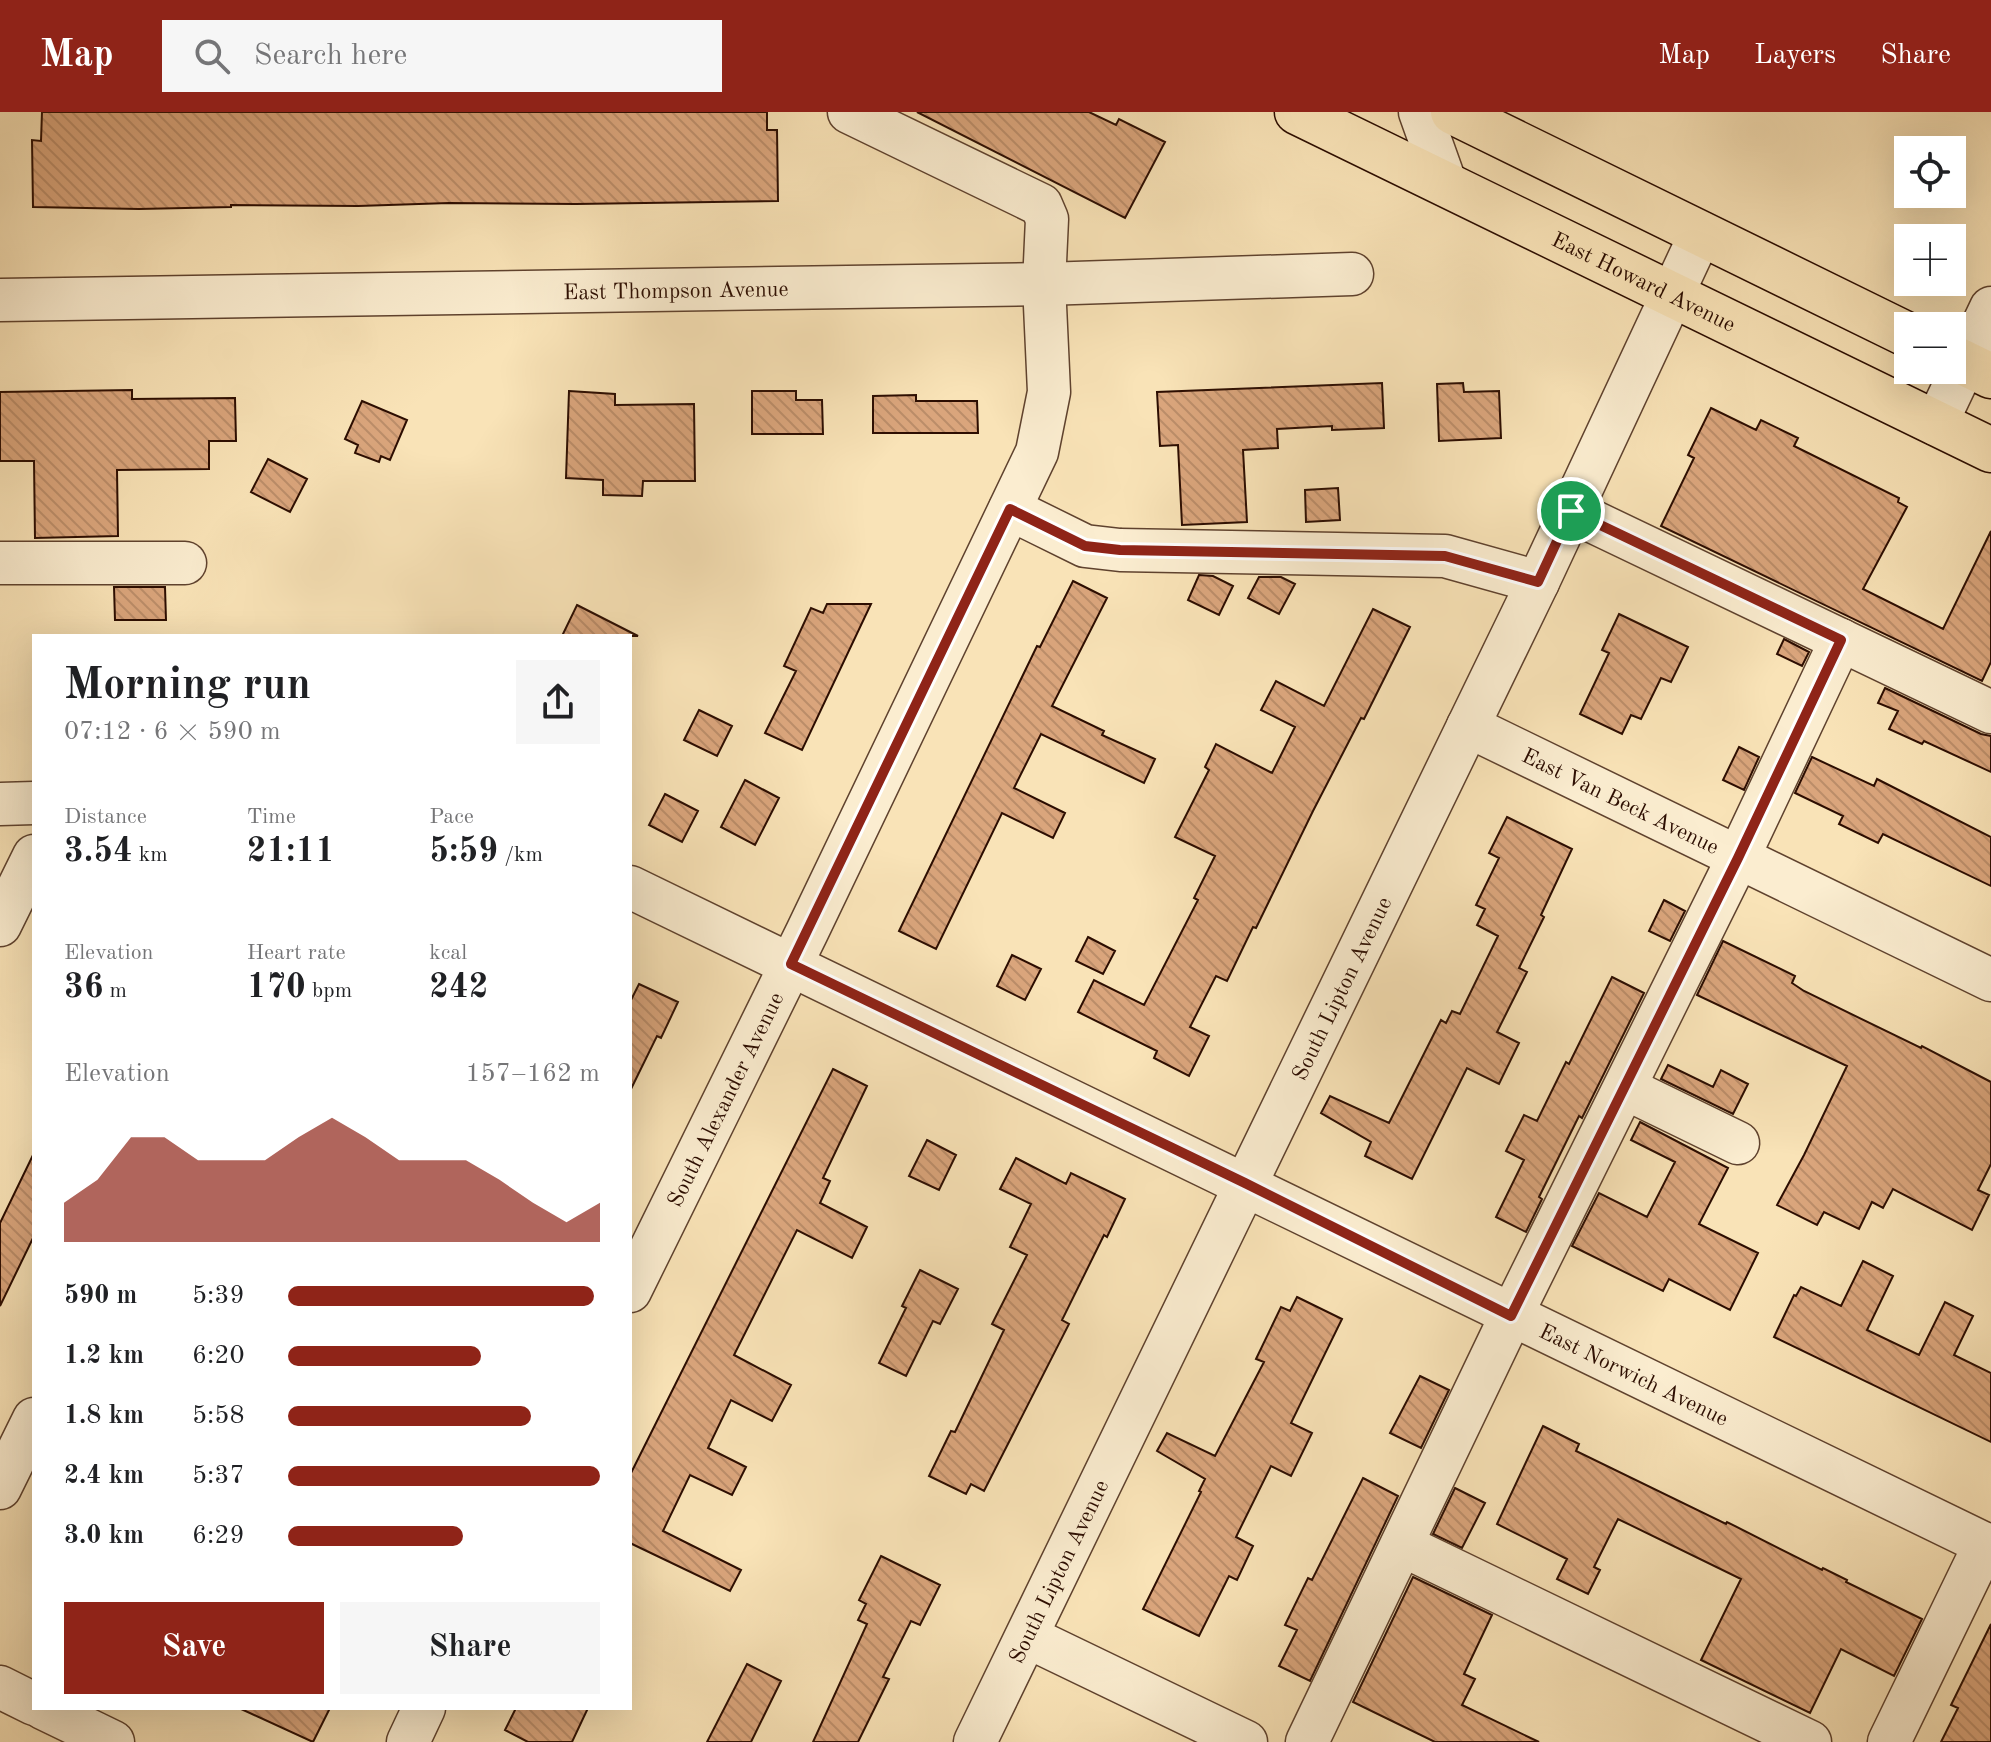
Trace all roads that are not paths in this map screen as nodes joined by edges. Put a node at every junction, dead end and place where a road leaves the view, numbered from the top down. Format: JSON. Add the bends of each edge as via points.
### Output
{"nodes":[{"id":1,"x":849,"y":112,"type":"edge"},
{"id":2,"x":1297,"y":112,"type":"edge"},
{"id":3,"x":1420,"y":112,"type":"edge"},
{"id":4,"x":1453,"y":112,"type":"edge"},
{"id":5,"x":1446,"y":185,"type":"junction"},
{"id":6,"x":1701,"y":233,"type":"junction"},
{"id":7,"x":1352,"y":274,"type":"dead end"},
{"id":8,"x":1044,"y":284,"type":"junction"},
{"id":9,"x":1673,"y":296,"type":"junction"},
{"id":10,"x":0,"y":300,"type":"edge"},
{"id":11,"x":1991,"y":308,"type":"edge"},
{"id":12,"x":1894,"y":328,"type":"edge"},
{"id":13,"x":1969,"y":365,"type":"edge"},
{"id":14,"x":1936,"y":424,"type":"junction"},
{"id":15,"x":1991,"y":450,"type":"edge"},
{"id":16,"x":1010,"y":509,"type":"junction"},
{"id":17,"x":1571,"y":511,"type":"junction"},
{"id":18,"x":0,"y":563,"type":"edge"},
{"id":19,"x":185,"y":563,"type":"dead end"},
{"id":20,"x":1538,"y":582,"type":"junction"},
{"id":21,"x":1841,"y":640,"type":"junction"},
{"id":22,"x":1991,"y":712,"type":"edge"},
{"id":23,"x":1468,"y":726,"type":"junction"},
{"id":24,"x":32,"y":803,"type":"edge"},
{"id":25,"x":0,"y":804,"type":"edge"},
{"id":26,"x":1738,"y":858,"type":"junction"},
{"id":27,"x":32,"y":860,"type":"edge"},
{"id":28,"x":632,"y":888,"type":"edge"},
{"id":29,"x":0,"y":925,"type":"edge"},
{"id":30,"x":791,"y":964,"type":"junction"},
{"id":31,"x":1991,"y":980,"type":"edge"},
{"id":32,"x":1625,"y":1088,"type":"junction"},
{"id":33,"x":1738,"y":1143,"type":"dead end"},
{"id":34,"x":1245,"y":1183,"type":"junction"},
{"id":35,"x":632,"y":1287,"type":"edge"},
{"id":36,"x":1511,"y":1316,"type":"junction"},
{"id":37,"x":32,"y":1423,"type":"edge"},
{"id":38,"x":0,"y":1488,"type":"edge"},
{"id":39,"x":1402,"y":1545,"type":"junction"},
{"id":40,"x":1988,"y":1546,"type":"edge"},
{"id":41,"x":1028,"y":1637,"type":"junction"},
{"id":42,"x":0,"y":1687,"type":"edge"},
{"id":43,"x":32,"y":1703,"type":"edge"},
{"id":44,"x":47,"y":1710,"type":"edge"},
{"id":45,"x":423,"y":1710,"type":"edge"},
{"id":46,"x":113,"y":1742,"type":"edge"},
{"id":47,"x":408,"y":1742,"type":"edge"},
{"id":48,"x":975,"y":1742,"type":"edge"},
{"id":49,"x":1246,"y":1742,"type":"edge"},
{"id":50,"x":1307,"y":1742,"type":"edge"},
{"id":51,"x":1810,"y":1742,"type":"edge"},
{"id":52,"x":1889,"y":1742,"type":"edge"}],
"edges":[{"from":1,"to":8,"type":"street","name":"South Alexander Avenue","via":[[1041,205],[1047,219]]},
{"from":2,"to":5,"type":"main road","name":"East Howard Avenue"},
{"from":3,"to":5,"type":"street"},
{"from":4,"to":6,"type":"main road"},
{"from":5,"to":9,"type":"main road","name":"East Howard Avenue"},
{"from":6,"to":9,"type":"street","name":"South Lipton Avenue"},
{"from":6,"to":12,"type":"main road"},
{"from":7,"to":8,"type":"street","name":"East Thompson Avenue"},
{"from":8,"to":10,"type":"street","name":"East Thompson Avenue"},
{"from":8,"to":16,"type":"street","name":"South Alexander Avenue","via":[[1049,392],[1037,452]]},
{"from":9,"to":14,"type":"main road","name":"East Howard Avenue"},
{"from":9,"to":17,"type":"street","name":"South Lipton Avenue"},
{"from":11,"to":13,"type":"street"},
{"from":13,"to":14,"type":"street"},
{"from":14,"to":15,"type":"main road","name":"East Howard Avenue"},
{"from":16,"to":20,"type":"street","via":[[1085,546],[1445,556]]},
{"from":16,"to":30,"type":"street","name":"South Alexander Avenue"},
{"from":17,"to":20,"type":"street","name":"South Lipton Avenue"},
{"from":17,"to":21,"type":"street"},
{"from":18,"to":19,"type":"street"},
{"from":20,"to":23,"type":"street","name":"South Lipton Avenue"},
{"from":21,"to":22,"type":"street"},
{"from":21,"to":26,"type":"street"},
{"from":23,"to":26,"type":"street","name":"East Van Beck Avenue"},
{"from":23,"to":34,"type":"street","name":"South Lipton Avenue"},
{"from":24,"to":25,"type":"street"},
{"from":26,"to":31,"type":"street","name":"East Van Beck Avenue"},
{"from":26,"to":32,"type":"street"},
{"from":27,"to":29,"type":"street"},
{"from":28,"to":30,"type":"street","name":"East Norwich Avenue"},
{"from":30,"to":34,"type":"street","name":"East Norwich Avenue"},
{"from":30,"to":35,"type":"street","name":"South Alexander Avenue"},
{"from":32,"to":33,"type":"street"},
{"from":32,"to":36,"type":"street"},
{"from":34,"to":36,"type":"street","name":"East Norwich Avenue"},
{"from":34,"to":41,"type":"street","name":"South Lipton Avenue"},
{"from":36,"to":39,"type":"street"},
{"from":36,"to":40,"type":"street","name":"East Norwich Avenue"},
{"from":37,"to":38,"type":"street"},
{"from":39,"to":50,"type":"street"},
{"from":39,"to":51,"type":"street"},
{"from":40,"to":52,"type":"street"},
{"from":41,"to":48,"type":"street","name":"South Lipton Avenue"},
{"from":41,"to":49,"type":"street"},
{"from":42,"to":43,"type":"street"},
{"from":44,"to":46,"type":"street"},
{"from":45,"to":47,"type":"street"}]}
